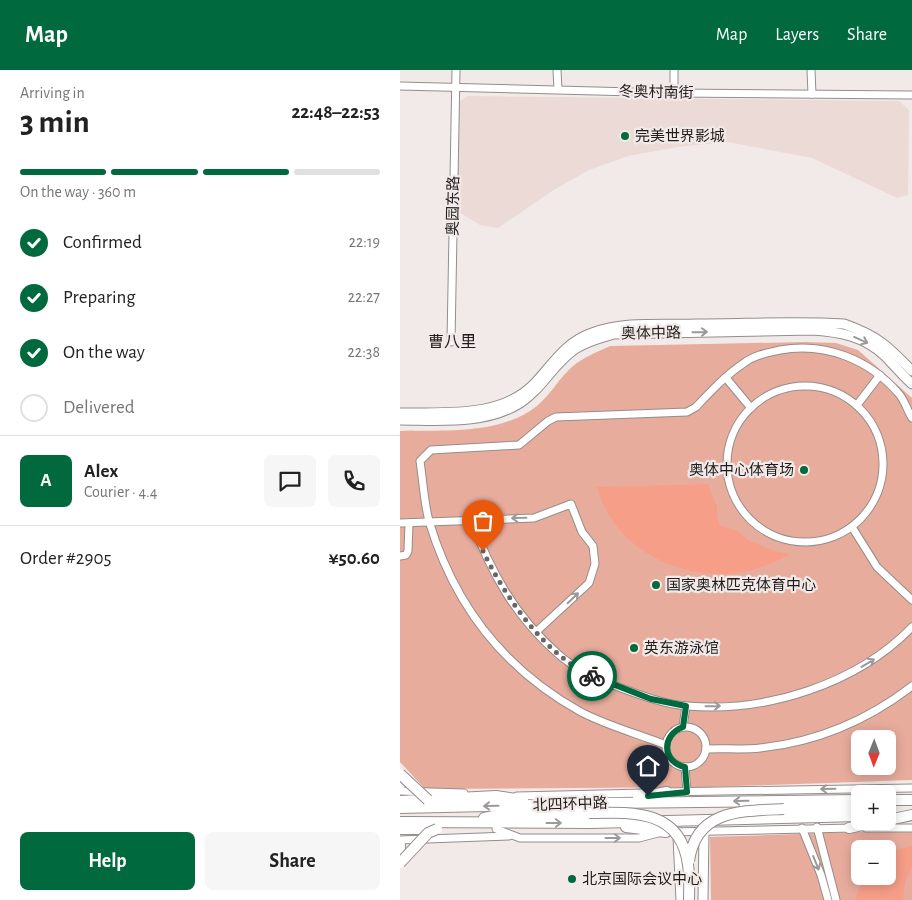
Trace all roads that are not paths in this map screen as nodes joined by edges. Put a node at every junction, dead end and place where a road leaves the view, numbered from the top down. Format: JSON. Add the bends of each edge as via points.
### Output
{"nodes":[{"id":1,"x":456,"y":70,"type":"edge"},
{"id":2,"x":557,"y":70,"type":"edge"},
{"id":3,"x":674,"y":70,"type":"edge"},
{"id":4,"x":811,"y":70,"type":"edge"},
{"id":5,"x":400,"y":86,"type":"edge"},
{"id":6,"x":455,"y":86,"type":"junction"},
{"id":7,"x":558,"y":89,"type":"junction"},
{"id":8,"x":674,"y":93,"type":"junction"},
{"id":9,"x":812,"y":94,"type":"junction"},
{"id":10,"x":912,"y":95,"type":"edge"},
{"id":11,"x":451,"y":342,"type":"dead end"},
{"id":12,"x":912,"y":371,"type":"edge"},
{"id":13,"x":880,"y":375,"type":"junction"},
{"id":14,"x":726,"y":378,"type":"junction"},
{"id":15,"x":912,"y":384,"type":"edge"},
{"id":16,"x":857,"y":405,"type":"junction"},
{"id":17,"x":751,"y":408,"type":"junction"},
{"id":18,"x":400,"y":413,"type":"edge"},
{"id":19,"x":912,"y":418,"type":"edge"},
{"id":20,"x":400,"y":420,"type":"edge"},
{"id":21,"x":429,"y":520,"type":"junction"},
{"id":22,"x":471,"y":520,"type":"junction"},
{"id":23,"x":400,"y":523,"type":"edge"},
{"id":24,"x":409,"y":524,"type":"junction"},
{"id":25,"x":852,"y":527,"type":"junction"},
{"id":26,"x":400,"y":556,"type":"edge"},
{"id":27,"x":912,"y":600,"type":"edge"},
{"id":28,"x":912,"y":627,"type":"edge"},
{"id":29,"x":538,"y":631,"type":"junction"},
{"id":30,"x":912,"y":686,"type":"edge"},
{"id":31,"x":686,"y":706,"type":"junction"},
{"id":32,"x":683,"y":727,"type":"junction"},
{"id":33,"x":666,"y":745,"type":"junction"},
{"id":34,"x":706,"y":749,"type":"junction"},
{"id":35,"x":685,"y":767,"type":"junction"},
{"id":36,"x":400,"y":774,"type":"edge"},
{"id":37,"x":912,"y":787,"type":"edge"},
{"id":38,"x":400,"y":792,"type":"edge"},
{"id":39,"x":667,"y":792,"type":"junction"},
{"id":40,"x":687,"y":792,"type":"junction"},
{"id":41,"x":496,"y":796,"type":"junction"},
{"id":42,"x":428,"y":800,"type":"junction"},
{"id":43,"x":851,"y":800,"type":"edge"},
{"id":44,"x":911,"y":800,"type":"edge"},
{"id":45,"x":400,"y":801,"type":"edge"},
{"id":46,"x":896,"y":801,"type":"edge"},
{"id":47,"x":610,"y":803,"type":"junction"},
{"id":48,"x":554,"y":805,"type":"junction"},
{"id":49,"x":400,"y":808,"type":"edge"},
{"id":50,"x":851,"y":808,"type":"edge"},
{"id":51,"x":896,"y":815,"type":"edge"},
{"id":52,"x":912,"y":815,"type":"edge"},
{"id":53,"x":851,"y":816,"type":"edge"},
{"id":54,"x":590,"y":818,"type":"junction"},
{"id":55,"x":896,"y":818,"type":"edge"},
{"id":56,"x":400,"y":822,"type":"edge"},
{"id":57,"x":458,"y":822,"type":"junction"},
{"id":58,"x":522,"y":823,"type":"junction"},
{"id":59,"x":802,"y":828,"type":"junction"},
{"id":60,"x":817,"y":828,"type":"junction"},
{"id":61,"x":849,"y":828,"type":"joint"},
{"id":62,"x":912,"y":828,"type":"edge"},
{"id":63,"x":400,"y":829,"type":"edge"},
{"id":64,"x":437,"y":829,"type":"junction"},
{"id":65,"x":496,"y":829,"type":"junction"},
{"id":66,"x":666,"y":832,"type":"junction"},
{"id":67,"x":678,"y":832,"type":"junction"},
{"id":68,"x":704,"y":832,"type":"junction"},
{"id":69,"x":515,"y":836,"type":"junction"},
{"id":70,"x":400,"y":840,"type":"edge"},
{"id":71,"x":400,"y":845,"type":"edge"},
{"id":72,"x":400,"y":853,"type":"edge"},
{"id":73,"x":400,"y":863,"type":"edge"},
{"id":74,"x":688,"y":866,"type":"junction"},
{"id":75,"x":681,"y":900,"type":"edge"},
{"id":76,"x":689,"y":900,"type":"edge"},
{"id":77,"x":703,"y":900,"type":"edge"},
{"id":78,"x":828,"y":900,"type":"edge"},
{"id":79,"x":836,"y":900,"type":"edge"}],
"edges":[{"from":1,"to":6,"type":"street","name":"奥园东路"},
{"from":2,"to":7,"type":"street"},
{"from":3,"to":8,"type":"street"},
{"from":4,"to":9,"type":"street"},
{"from":5,"to":6,"type":"street","name":"冬奥村南街"},
{"from":6,"to":7,"type":"street","name":"冬奥村南街"},
{"from":6,"to":11,"type":"street","name":"奥园东路"},
{"from":7,"to":8,"type":"street","name":"冬奥村南街"},
{"from":8,"to":9,"type":"street","name":"冬奥村南街"},
{"from":9,"to":10,"type":"street","name":"冬奥村南街"},
{"from":12,"to":18,"type":"main road","name":"奥体中路","via":[[885,344],[844,324],[614,326],[574,341],[525,391],[498,406],[462,412]]},
{"from":13,"to":14,"type":"street","via":[[859,361],[836,352],[810,348],[763,353],[745,362]]},
{"from":13,"to":16,"type":"street"},
{"from":13,"to":19,"type":"street","via":[[900,396]]},
{"from":14,"to":17,"type":"street"},
{"from":14,"to":21,"type":"street","via":[[687,412],[556,418],[548,420],[519,445],[431,450],[420,461]]},
{"from":20,"to":15,"type":"main road","name":"奥体中路","one_way":true,"via":[[494,415],[520,403],[537,390],[574,350],[592,340],[614,334],[842,332],[866,341]]},
{"from":16,"to":17,"type":"street","via":[[826,389],[799,386],[773,393]]},
{"from":16,"to":25,"type":"street","via":[[878,435],[884,463],[876,499]]},
{"from":17,"to":25,"type":"street","via":[[735,429],[727,460],[730,486],[745,515],[771,534],[796,542],[822,540]]},
{"from":21,"to":22,"type":"street"},
{"from":21,"to":24,"type":"street"},
{"from":21,"to":33,"type":"street","via":[[459,593],[490,638],[517,667],[534,682],[583,713]]},
{"from":22,"to":29,"type":"street","via":[[498,582],[517,610]]},
{"from":29,"to":22,"type":"street","one_way":true,"via":[[589,583],[595,564],[593,546],[582,532],[571,504],[534,518]]},
{"from":23,"to":24,"type":"street"},
{"from":24,"to":26,"type":"street","via":[[408,551]]},
{"from":25,"to":27,"type":"street","via":[[878,567]]},
{"from":31,"to":28,"type":"street","one_way":true,"via":[[759,703],[799,693],[867,664]]},
{"from":29,"to":31,"type":"street","via":[[558,654],[583,672],[651,699]]},
{"from":30,"to":34,"type":"street","via":[[873,712],[831,732],[760,748]]},
{"from":31,"to":32,"type":"street"},
{"from":32,"to":33,"type":"street","via":[[672,733]]},
{"from":32,"to":34,"type":"street","via":[[700,732]]},
{"from":33,"to":35,"type":"street","via":[[669,757]]},
{"from":34,"to":35,"type":"street","via":[[702,760]]},
{"from":35,"to":40,"type":"street"},
{"from":36,"to":42,"type":"highway","bridge":true},
{"from":37,"to":40,"type":"street","name":"北四环中路","one_way":true},
{"from":38,"to":41,"type":"street","name":"北四环中路"},
{"from":39,"to":40,"type":"street","name":"北四环中路"},
{"from":39,"to":41,"type":"street","name":"北四环中路"},
{"from":39,"to":47,"type":"highway"},
{"from":41,"to":42,"type":"highway"},
{"from":41,"to":48,"type":"highway"},
{"from":42,"to":45,"type":"highway"},
{"from":43,"to":47,"type":"highway","name":"北四环中路","one_way":true},
{"from":44,"to":46,"type":"highway"},
{"from":47,"to":48,"type":"highway","name":"北四环中路"},
{"from":48,"to":49,"type":"highway","name":"北四环中路","one_way":true},
{"from":50,"to":74,"type":"highway","bridge":true,"via":[[742,811],[725,815],[711,822],[699,834]]},
{"from":51,"to":52,"type":"highway"},
{"from":52,"to":55,"type":"highway"},
{"from":53,"to":54,"type":"highway","name":"北四环中路"},
{"from":54,"to":57,"type":"highway","via":[[499,815]]},
{"from":58,"to":54,"type":"highway","name":"北四环中路","one_way":true},
{"from":54,"to":66,"type":"highway"},
{"from":54,"to":74,"type":"highway","bridge":true,"via":[[634,813],[652,817],[677,836]]},
{"from":56,"to":57,"type":"highway","name":"北四环中路"},
{"from":57,"to":58,"type":"highway","name":"北四环中路"},
{"from":58,"to":65,"type":"highway"},
{"from":59,"to":60,"type":"street"},
{"from":59,"to":68,"type":"street"},
{"from":59,"to":78,"type":"street","one_way":true},
{"from":60,"to":61,"type":"street"},
{"from":60,"to":79,"type":"street"},
{"from":61,"to":62,"type":"street"},
{"from":63,"to":64,"type":"highway"},
{"from":64,"to":65,"type":"highway"},
{"from":64,"to":73,"type":"highway","bridge":true,"via":[[428,833]]},
{"from":65,"to":69,"type":"street"},
{"from":66,"to":67,"type":"street"},
{"from":69,"to":66,"type":"street","one_way":true,"via":[[639,838]]},
{"from":67,"to":68,"type":"street"},
{"from":67,"to":75,"type":"main road"},
{"from":68,"to":77,"type":"main road"},
{"from":69,"to":70,"type":"street"},
{"from":71,"to":72,"type":"highway"},
{"from":74,"to":76,"type":"highway","bridge":true}]}
